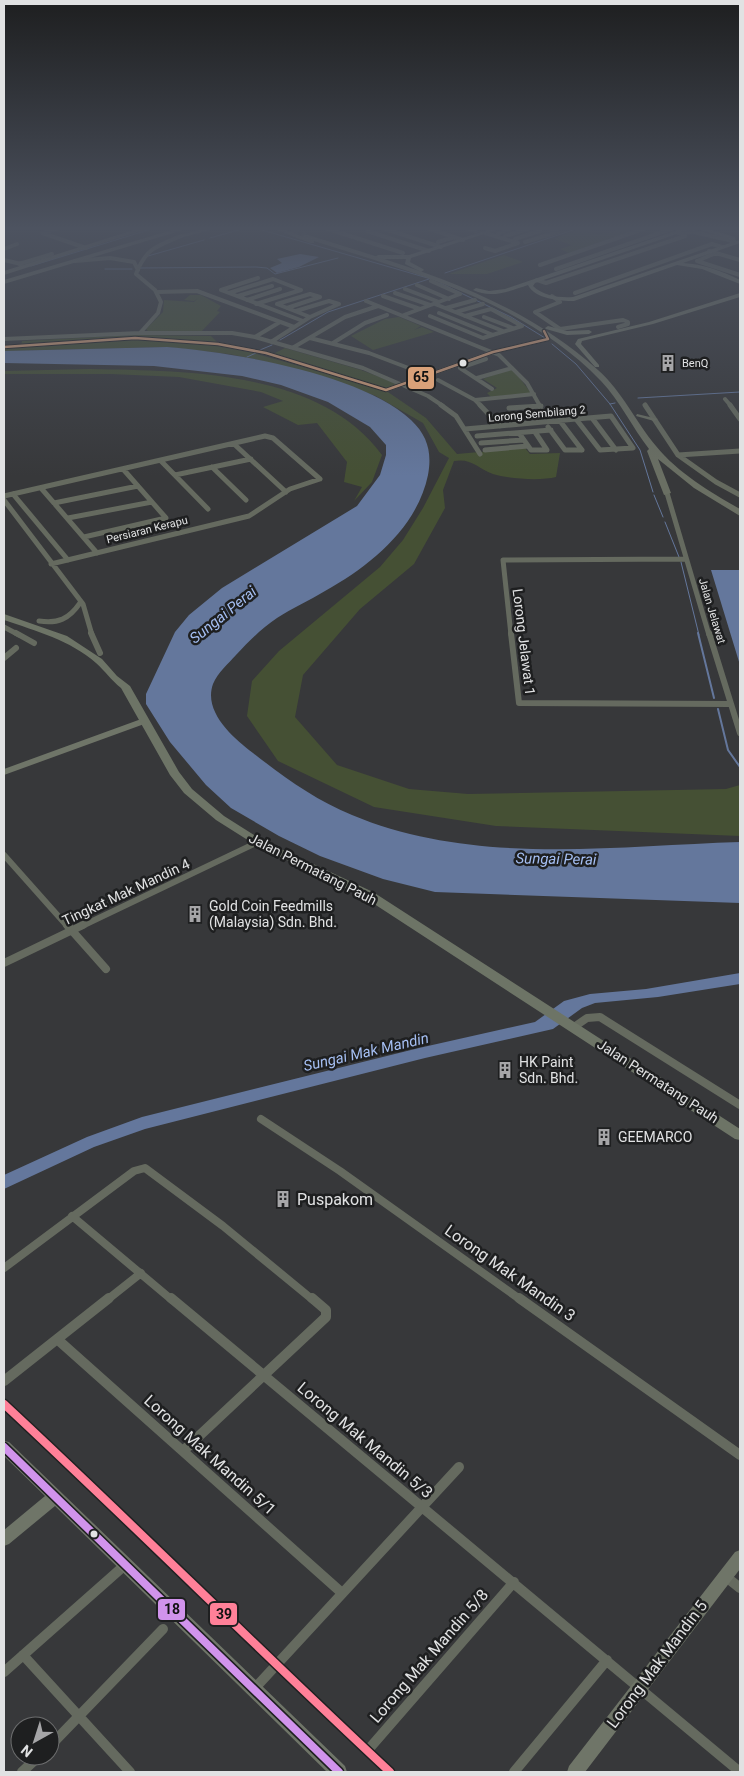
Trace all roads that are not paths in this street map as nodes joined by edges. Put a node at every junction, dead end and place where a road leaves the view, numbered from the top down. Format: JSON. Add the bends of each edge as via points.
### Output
{"nodes":[{"id":1,"x":160,"y":310,"type":"edge"},
{"id":2,"x":249,"y":310,"type":"edge"},
{"id":3,"x":274,"y":310,"type":"edge"},
{"id":4,"x":293,"y":310,"type":"edge"},
{"id":5,"x":300,"y":310,"type":"edge"},
{"id":6,"x":326,"y":310,"type":"edge"},
{"id":7,"x":366,"y":310,"type":"edge"},
{"id":8,"x":389,"y":310,"type":"edge"},
{"id":9,"x":418,"y":310,"type":"edge"},
{"id":10,"x":446,"y":310,"type":"edge"},
{"id":11,"x":450,"y":310,"type":"edge"},
{"id":12,"x":463,"y":310,"type":"edge"},
{"id":13,"x":485,"y":310,"type":"edge"},
{"id":14,"x":495,"y":310,"type":"edge"},
{"id":15,"x":509,"y":310,"type":"edge"},
{"id":16,"x":513,"y":310,"type":"edge"},
{"id":17,"x":541,"y":310,"type":"edge"},
{"id":18,"x":682,"y":310,"type":"edge"},
{"id":19,"x":688,"y":310,"type":"edge"},
{"id":20,"x":691,"y":310,"type":"edge"},
{"id":21,"x":296,"y":311,"type":"junction"},
{"id":22,"x":456,"y":312,"type":"junction"},
{"id":23,"x":439,"y":313,"type":"junction"},
{"id":24,"x":387,"y":315,"type":"dead end"},
{"id":25,"x":404,"y":315,"type":"junction"},
{"id":26,"x":675,"y":315,"type":"junction"},
{"id":27,"x":465,"y":316,"type":"junction"},
{"id":28,"x":484,"y":316,"type":"dead end"},
{"id":29,"x":310,"y":317,"type":"junction"},
{"id":30,"x":303,"y":321,"type":"junction"},
{"id":31,"x":280,"y":322,"type":"junction"},
{"id":32,"x":294,"y":327,"type":"junction"},
{"id":33,"x":618,"y":327,"type":"junction"},
{"id":34,"x":513,"y":328,"type":"junction"},
{"id":35,"x":546,"y":330,"type":"junction"},
{"id":36,"x":503,"y":332,"type":"junction"},
{"id":37,"x":140,"y":333,"type":"junction"},
{"id":38,"x":575,"y":333,"type":"junction"},
{"id":39,"x":493,"y":335,"type":"junction"},
{"id":40,"x":255,"y":337,"type":"junction"},
{"id":41,"x":585,"y":337,"type":"junction"},
{"id":42,"x":310,"y":338,"type":"junction"},
{"id":43,"x":4,"y":340,"type":"edge"},
{"id":44,"x":271,"y":342,"type":"junction"},
{"id":45,"x":541,"y":342,"type":"junction"},
{"id":46,"x":333,"y":343,"type":"junction"},
{"id":47,"x":563,"y":345,"type":"junction"},
{"id":48,"x":286,"y":346,"type":"junction"},
{"id":49,"x":4,"y":347,"type":"edge"},
{"id":50,"x":294,"y":348,"type":"junction"},
{"id":51,"x":493,"y":352,"type":"junction"},
{"id":52,"x":266,"y":353,"type":"junction"},
{"id":53,"x":486,"y":359,"type":"dead end"},
{"id":54,"x":597,"y":366,"type":"junction"},
{"id":55,"x":512,"y":368,"type":"junction"},
{"id":56,"x":427,"y":375,"type":"junction"},
{"id":57,"x":477,"y":378,"type":"junction"},
{"id":58,"x":438,"y":380,"type":"dead end"},
{"id":59,"x":402,"y":384,"type":"junction"},
{"id":60,"x":492,"y":389,"type":"dead end"},
{"id":61,"x":534,"y":394,"type":"junction"},
{"id":62,"x":725,"y":398,"type":"dead end"},
{"id":63,"x":475,"y":400,"type":"junction"},
{"id":64,"x":541,"y":406,"type":"junction"},
{"id":65,"x":645,"y":406,"type":"dead end"},
{"id":66,"x":509,"y":408,"type":"dead end"},
{"id":67,"x":640,"y":416,"type":"junction"},
{"id":68,"x":739,"y":417,"type":"edge"},
{"id":69,"x":592,"y":418,"type":"junction"},
{"id":70,"x":576,"y":419,"type":"junction"},
{"id":71,"x":654,"y":419,"type":"junction"},
{"id":72,"x":521,"y":420,"type":"dead end"},
{"id":73,"x":545,"y":420,"type":"junction"},
{"id":74,"x":560,"y":421,"type":"junction"},
{"id":75,"x":500,"y":426,"type":"junction"},
{"id":76,"x":465,"y":429,"type":"junction"},
{"id":77,"x":551,"y":430,"type":"junction"},
{"id":78,"x":535,"y":432,"type":"junction"},
{"id":79,"x":519,"y":433,"type":"junction"},
{"id":80,"x":642,"y":434,"type":"junction"},
{"id":81,"x":477,"y":436,"type":"dead end"},
{"id":82,"x":524,"y":440,"type":"junction"},
{"id":83,"x":481,"y":443,"type":"dead end"},
{"id":84,"x":234,"y":444,"type":"junction"},
{"id":85,"x":530,"y":448,"type":"junction"},
{"id":86,"x":485,"y":450,"type":"dead end"},
{"id":87,"x":616,"y":450,"type":"junction"},
{"id":88,"x":740,"y":451,"type":"edge"},
{"id":89,"x":480,"y":454,"type":"dead end"},
{"id":90,"x":678,"y":455,"type":"junction"},
{"id":91,"x":251,"y":459,"type":"junction"},
{"id":92,"x":161,"y":461,"type":"junction"},
{"id":93,"x":212,"y":467,"type":"junction"},
{"id":94,"x":123,"y":469,"type":"junction"},
{"id":95,"x":175,"y":475,"type":"junction"},
{"id":96,"x":138,"y":486,"type":"junction"},
{"id":97,"x":700,"y":486,"type":"junction"},
{"id":98,"x":41,"y":488,"type":"junction"},
{"id":99,"x":732,"y":490,"type":"junction"},
{"id":100,"x":740,"y":490,"type":"edge"},
{"id":101,"x":286,"y":492,"type":"junction"},
{"id":102,"x":667,"y":493,"type":"joint"},
{"id":103,"x":13,"y":494,"type":"junction"},
{"id":104,"x":740,"y":495,"type":"edge"},
{"id":105,"x":4,"y":496,"type":"edge"},
{"id":106,"x":4,"y":500,"type":"edge"},
{"id":107,"x":246,"y":500,"type":"dead end"},
{"id":108,"x":152,"y":502,"type":"junction"},
{"id":109,"x":703,"y":502,"type":"dead end"},
{"id":110,"x":54,"y":503,"type":"junction"},
{"id":111,"x":740,"y":504,"type":"edge"},
{"id":112,"x":740,"y":508,"type":"edge"},
{"id":113,"x":208,"y":510,"type":"dead end"},
{"id":114,"x":740,"y":514,"type":"edge"},
{"id":115,"x":68,"y":518,"type":"junction"},
{"id":116,"x":84,"y":537,"type":"junction"},
{"id":117,"x":97,"y":553,"type":"junction"},
{"id":118,"x":686,"y":559,"type":"junction"},
{"id":119,"x":68,"y":560,"type":"junction"},
{"id":120,"x":51,"y":564,"type":"junction"},
{"id":121,"x":80,"y":602,"type":"junction"},
{"id":122,"x":4,"y":612,"type":"edge"},
{"id":123,"x":4,"y":617,"type":"edge"},
{"id":124,"x":39,"y":622,"type":"junction"},
{"id":125,"x":4,"y":627,"type":"edge"},
{"id":126,"x":34,"y":643,"type":"dead end"},
{"id":127,"x":16,"y":648,"type":"dead end"},
{"id":128,"x":100,"y":653,"type":"junction"},
{"id":129,"x":4,"y":658,"type":"edge"},
{"id":130,"x":123,"y":683,"type":"junction"},
{"id":131,"x":730,"y":704,"type":"junction"},
{"id":132,"x":144,"y":721,"type":"junction"},
{"id":133,"x":740,"y":733,"type":"edge"},
{"id":134,"x":4,"y":772,"type":"edge"},
{"id":135,"x":258,"y":842,"type":"junction"},
{"id":136,"x":4,"y":855,"type":"edge"},
{"id":137,"x":73,"y":932,"type":"junction"},
{"id":138,"x":4,"y":963,"type":"edge"},
{"id":139,"x":106,"y":968,"type":"dead end"},
{"id":140,"x":569,"y":1024,"type":"junction"},
{"id":141,"x":740,"y":1105,"type":"edge"},
{"id":142,"x":261,"y":1119,"type":"dead end"},
{"id":143,"x":740,"y":1135,"type":"edge"},
{"id":144,"x":72,"y":1216,"type":"junction"},
{"id":145,"x":4,"y":1268,"type":"edge"},
{"id":146,"x":141,"y":1273,"type":"junction"},
{"id":147,"x":57,"y":1339,"type":"junction"},
{"id":148,"x":265,"y":1377,"type":"junction"},
{"id":149,"x":4,"y":1381,"type":"edge"},
{"id":150,"x":4,"y":1404,"type":"edge"},
{"id":151,"x":4,"y":1447,"type":"edge"},
{"id":152,"x":183,"y":1451,"type":"junction"},
{"id":153,"x":740,"y":1455,"type":"edge"},
{"id":154,"x":458,"y":1466,"type":"dead end"},
{"id":155,"x":55,"y":1497,"type":"junction"},
{"id":156,"x":421,"y":1507,"type":"junction"},
{"id":157,"x":4,"y":1539,"type":"edge"},
{"id":158,"x":740,"y":1557,"type":"edge"},
{"id":159,"x":125,"y":1564,"type":"junction"},
{"id":160,"x":725,"y":1576,"type":"junction"},
{"id":161,"x":514,"y":1582,"type":"junction"},
{"id":162,"x":740,"y":1588,"type":"edge"},
{"id":163,"x":342,"y":1593,"type":"junction"},
{"id":164,"x":163,"y":1629,"type":"dead end"},
{"id":165,"x":22,"y":1656,"type":"junction"},
{"id":166,"x":607,"y":1660,"type":"junction"},
{"id":167,"x":276,"y":1665,"type":"junction"},
{"id":168,"x":4,"y":1672,"type":"edge"},
{"id":169,"x":640,"y":1687,"type":"junction"},
{"id":170,"x":254,"y":1689,"type":"junction"},
{"id":171,"x":79,"y":1718,"type":"junction"},
{"id":172,"x":60,"y":1736,"type":"edge"},
{"id":173,"x":368,"y":1750,"type":"junction"},
{"id":174,"x":130,"y":1772,"type":"edge"},
{"id":175,"x":339,"y":1772,"type":"edge"},
{"id":176,"x":390,"y":1772,"type":"edge"},
{"id":177,"x":514,"y":1772,"type":"edge"},
{"id":178,"x":575,"y":1772,"type":"edge"},
{"id":179,"x":740,"y":1772,"type":"edge"}],
"edges":[{"from":1,"to":37,"type":"street"},
{"from":2,"to":31,"type":"street"},
{"from":3,"to":30,"type":"street"},
{"from":4,"to":21,"type":"street"},
{"from":5,"to":21,"type":"street"},
{"from":6,"to":29,"type":"street"},
{"from":7,"to":42,"type":"street","via":[[345,317]]},
{"from":8,"to":25,"type":"street"},
{"from":9,"to":25,"type":"street"},
{"from":10,"to":23,"type":"street"},
{"from":11,"to":22,"type":"street"},
{"from":12,"to":22,"type":"street"},
{"from":13,"to":27,"type":"street"},
{"from":14,"to":34,"type":"street","via":[[522,326]]},
{"from":15,"to":35,"type":"highway"},
{"from":16,"to":35,"type":"highway"},
{"from":17,"to":33,"type":"street","via":[[535,312],[560,329],[623,320],[628,322]]},
{"from":18,"to":33,"type":"street"},
{"from":19,"to":26,"type":"street"},
{"from":20,"to":26,"type":"street"},
{"from":21,"to":29,"type":"street"},
{"from":22,"to":27,"type":"street"},
{"from":23,"to":39,"type":"street"},
{"from":23,"to":39,"type":"street","via":[[430,316],[483,338]]},
{"from":24,"to":46,"type":"street","via":[[365,323]]},
{"from":25,"to":51,"type":"street"},
{"from":26,"to":41,"type":"street"},
{"from":27,"to":36,"type":"street"},
{"from":28,"to":34,"type":"street"},
{"from":29,"to":30,"type":"street"},
{"from":30,"to":32,"type":"street"},
{"from":31,"to":32,"type":"street"},
{"from":31,"to":40,"type":"street"},
{"from":32,"to":44,"type":"street"},
{"from":33,"to":38,"type":"street"},
{"from":34,"to":36,"type":"street"},
{"from":35,"to":38,"type":"street"},
{"from":35,"to":45,"type":"street","via":[[548,339]]},
{"from":35,"to":47,"type":"highway"},
{"from":35,"to":54,"type":"highway"},
{"from":36,"to":39,"type":"street"},
{"from":37,"to":40,"type":"street","via":[[232,333]]},
{"from":37,"to":43,"type":"street"},
{"from":38,"to":41,"type":"street","via":[[571,336]]},
{"from":40,"to":44,"type":"street"},
{"from":41,"to":54,"type":"street","via":[[578,344]]},
{"from":42,"to":46,"type":"street"},
{"from":42,"to":50,"type":"street"},
{"from":44,"to":48,"type":"street"},
{"from":45,"to":47,"type":"street"},
{"from":45,"to":51,"type":"street"},
{"from":46,"to":56,"type":"street","via":[[368,352]]},
{"from":47,"to":80,"type":"highway","via":[[612,389]]},
{"from":48,"to":50,"type":"street"},
{"from":48,"to":52,"type":"street"},
{"from":49,"to":52,"type":"street","via":[[135,338],[218,344]]},
{"from":50,"to":59,"type":"street","via":[[363,368]]},
{"from":51,"to":55,"type":"street"},
{"from":51,"to":56,"type":"street"},
{"from":52,"to":59,"type":"street","via":[[386,390]]},
{"from":53,"to":57,"type":"street","via":[[460,368]]},
{"from":54,"to":67,"type":"highway"},
{"from":55,"to":57,"type":"street"},
{"from":55,"to":61,"type":"street"},
{"from":56,"to":59,"type":"street"},
{"from":57,"to":60,"type":"street"},
{"from":58,"to":63,"type":"street"},
{"from":59,"to":76,"type":"street","via":[[445,406]]},
{"from":61,"to":63,"type":"street"},
{"from":61,"to":64,"type":"street"},
{"from":62,"to":68,"type":"street"},
{"from":63,"to":75,"type":"street"},
{"from":64,"to":66,"type":"street"},
{"from":64,"to":73,"type":"street"},
{"from":65,"to":71,"type":"street"},
{"from":67,"to":71,"type":"highway"},
{"from":67,"to":97,"type":"highway","via":[[670,458]]},
{"from":69,"to":70,"type":"street","name":"Lorong Sembilang 2"},
{"from":69,"to":87,"type":"street"},
{"from":69,"to":87,"type":"street","name":"Lorong Sembilang 2","via":[[611,416],[633,448]]},
{"from":70,"to":74,"type":"street","name":"Lorong Sembilang 2"},
{"from":70,"to":87,"type":"street","via":[[600,450]]},
{"from":71,"to":90,"type":"street"},
{"from":72,"to":73,"type":"street"},
{"from":73,"to":74,"type":"street","name":"Lorong Sembilang 2"},
{"from":73,"to":75,"type":"street","name":"Lorong Sembilang 2"},
{"from":73,"to":77,"type":"street"},
{"from":74,"to":77,"type":"street","via":[[582,450],[565,450]]},
{"from":75,"to":76,"type":"street","name":"Lorong Sembilang 2"},
{"from":76,"to":89,"type":"street"},
{"from":77,"to":78,"type":"street"},
{"from":78,"to":79,"type":"street"},
{"from":78,"to":85,"type":"street","via":[[547,449]]},
{"from":79,"to":81,"type":"street"},
{"from":79,"to":82,"type":"street"},
{"from":80,"to":97,"type":"highway","via":[[674,470]]},
{"from":80,"to":102,"type":"highway"},
{"from":82,"to":83,"type":"street"},
{"from":82,"to":85,"type":"street"},
{"from":84,"to":91,"type":"street"},
{"from":84,"to":92,"type":"street"},
{"from":84,"to":101,"type":"street","name":"Persiaran Kerapu","via":[[271,437],[320,479]]},
{"from":85,"to":86,"type":"street"},
{"from":88,"to":90,"type":"street"},
{"from":90,"to":99,"type":"street"},
{"from":91,"to":93,"type":"street"},
{"from":91,"to":101,"type":"street"},
{"from":92,"to":94,"type":"street"},
{"from":92,"to":95,"type":"street"},
{"from":93,"to":95,"type":"street"},
{"from":93,"to":107,"type":"street"},
{"from":94,"to":96,"type":"street"},
{"from":94,"to":98,"type":"street"},
{"from":95,"to":113,"type":"street"},
{"from":96,"to":108,"type":"street"},
{"from":96,"to":110,"type":"street"},
{"from":97,"to":109,"type":"highway","via":[[705,496]]},
{"from":97,"to":111,"type":"highway"},
{"from":97,"to":112,"type":"highway"},
{"from":97,"to":114,"type":"highway"},
{"from":98,"to":103,"type":"street"},
{"from":98,"to":110,"type":"street"},
{"from":99,"to":100,"type":"street"},
{"from":99,"to":104,"type":"street"},
{"from":101,"to":117,"type":"street","name":"Persiaran Kerapu","via":[[248,516]]},
{"from":102,"to":118,"type":"street","name":"Jalan Jelawat"},
{"from":103,"to":105,"type":"street"},
{"from":103,"to":119,"type":"street"},
{"from":106,"to":120,"type":"street"},
{"from":108,"to":115,"type":"street"},
{"from":108,"to":116,"type":"street","via":[[166,518]]},
{"from":110,"to":115,"type":"street"},
{"from":115,"to":116,"type":"street"},
{"from":116,"to":117,"type":"street"},
{"from":117,"to":119,"type":"street","name":"Persiaran Kerapu"},
{"from":118,"to":131,"type":"street","name":"Jalan Jelawat"},
{"from":118,"to":131,"type":"street","name":"Lorong Jelawat 1","via":[[503,560],[519,703]]},
{"from":119,"to":120,"type":"street","name":"Persiaran Kerapu"},
{"from":120,"to":121,"type":"street"},
{"from":121,"to":124,"type":"street","via":[[71,616],[60,622]]},
{"from":121,"to":128,"type":"street"},
{"from":122,"to":124,"type":"main road"},
{"from":123,"to":130,"type":"main road","name":"Jalan Permatang Pauh","via":[[64,638],[94,656]]},
{"from":124,"to":128,"type":"main road","via":[[80,640]]},
{"from":125,"to":126,"type":"street"},
{"from":127,"to":129,"type":"street"},
{"from":128,"to":130,"type":"main road"},
{"from":130,"to":132,"type":"main road","name":"Jalan Permatang Pauh"},
{"from":131,"to":133,"type":"street","name":"Jalan Jelawat"},
{"from":132,"to":134,"type":"street"},
{"from":132,"to":135,"type":"main road","name":"Jalan Permatang Pauh","via":[[164,758],[188,791],[220,818]]},
{"from":135,"to":137,"type":"street","name":"Tingkat Mak Mandin 4"},
{"from":135,"to":140,"type":"main road","name":"Jalan Permatang Pauh","via":[[354,886]]},
{"from":136,"to":137,"type":"street"},
{"from":137,"to":138,"type":"street","name":"Tingkat Mak Mandin 4"},
{"from":137,"to":139,"type":"street"},
{"from":140,"to":141,"type":"street","via":[[600,1017]]},
{"from":140,"to":143,"type":"main road","name":"Jalan Permatang Pauh"},
{"from":142,"to":153,"type":"street","name":"Lorong Mak Mandin 3","via":[[340,1171]]},
{"from":144,"to":145,"type":"street"},
{"from":144,"to":146,"type":"street","name":"Lorong Mak Mandin 5/3"},
{"from":144,"to":148,"type":"street","via":[[134,1171],[145,1168],[223,1226],[326,1310],[326,1317]]},
{"from":146,"to":147,"type":"street"},
{"from":146,"to":148,"type":"street","name":"Lorong Mak Mandin 5/3"},
{"from":147,"to":149,"type":"street"},
{"from":147,"to":152,"type":"street","name":"Lorong Mak Mandin 5/1"},
{"from":148,"to":152,"type":"street"},
{"from":148,"to":156,"type":"street","name":"Lorong Mak Mandin 5/3"},
{"from":150,"to":167,"type":"street"},
{"from":151,"to":155,"type":"street"},
{"from":152,"to":163,"type":"street","name":"Lorong Mak Mandin 5/1"},
{"from":154,"to":156,"type":"street"},
{"from":155,"to":157,"type":"street"},
{"from":155,"to":159,"type":"street"},
{"from":156,"to":161,"type":"street","name":"Lorong Mak Mandin 5/3"},
{"from":156,"to":163,"type":"street"},
{"from":158,"to":160,"type":"street","name":"Lorong Mak Mandin 5"},
{"from":159,"to":165,"type":"street"},
{"from":159,"to":170,"type":"street"},
{"from":160,"to":162,"type":"street"},
{"from":160,"to":169,"type":"street","name":"Lorong Mak Mandin 5"},
{"from":161,"to":166,"type":"street","name":"Lorong Mak Mandin 5/3"},
{"from":161,"to":173,"type":"street","name":"Lorong Mak Mandin 5/8"},
{"from":163,"to":167,"type":"street"},
{"from":164,"to":171,"type":"street"},
{"from":165,"to":168,"type":"street"},
{"from":165,"to":171,"type":"street"},
{"from":166,"to":169,"type":"street","name":"Lorong Mak Mandin 5/3"},
{"from":166,"to":177,"type":"street"},
{"from":167,"to":170,"type":"street"},
{"from":167,"to":173,"type":"street"},
{"from":169,"to":178,"type":"street","name":"Lorong Mak Mandin 5"},
{"from":169,"to":179,"type":"street","name":"Lorong Mak Mandin 5/3"},
{"from":170,"to":175,"type":"street"},
{"from":171,"to":172,"type":"street"},
{"from":171,"to":174,"type":"street"},
{"from":173,"to":176,"type":"street"}]}
